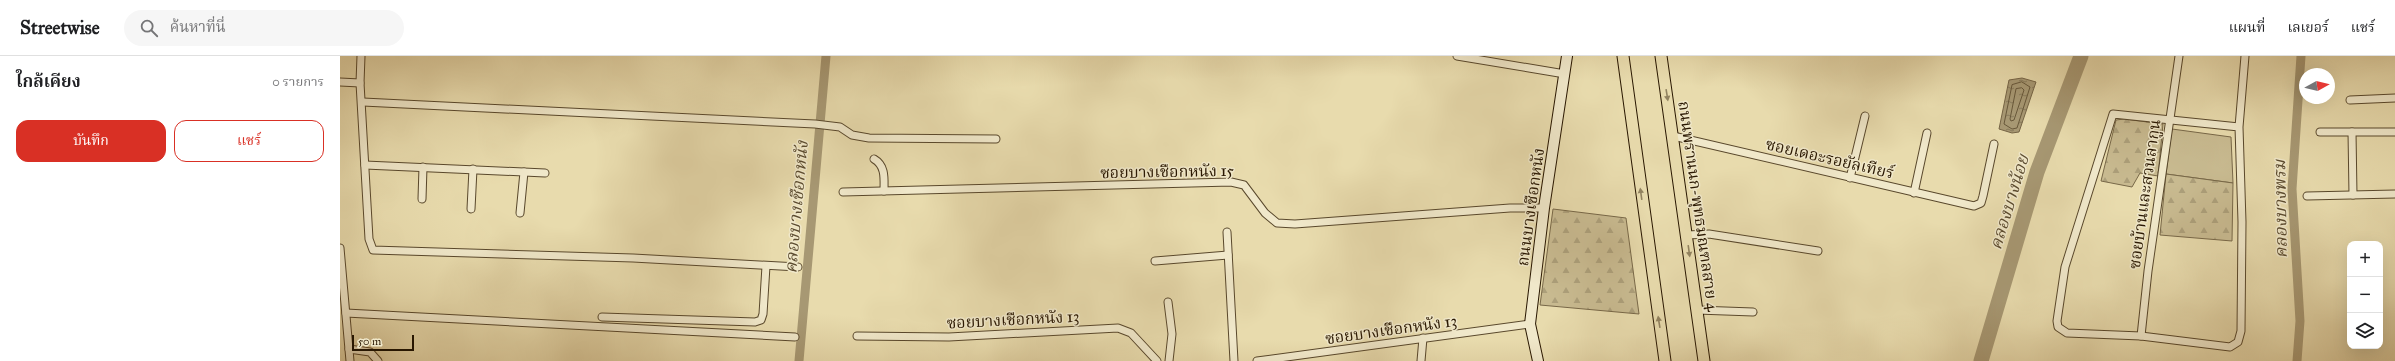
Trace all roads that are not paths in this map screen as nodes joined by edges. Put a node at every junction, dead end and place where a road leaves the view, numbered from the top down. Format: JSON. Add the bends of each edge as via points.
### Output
{"nodes":[{"id":1,"x":361,"y":56,"type":"edge"},
{"id":2,"x":1457,"y":56,"type":"edge"},
{"id":3,"x":1567,"y":56,"type":"edge"},
{"id":4,"x":1622,"y":56,"type":"edge"},
{"id":5,"x":1661,"y":56,"type":"edge"},
{"id":6,"x":2179,"y":56,"type":"edge"},
{"id":7,"x":2245,"y":56,"type":"edge"},
{"id":8,"x":1565,"y":74,"type":"junction"},
{"id":9,"x":340,"y":82,"type":"edge"},
{"id":10,"x":360,"y":83,"type":"junction"},
{"id":11,"x":2395,"y":98,"type":"edge"},
{"id":12,"x":2350,"y":100,"type":"dead end"},
{"id":13,"x":363,"y":102,"type":"junction"},
{"id":14,"x":1865,"y":116,"type":"dead end"},
{"id":15,"x":2169,"y":120,"type":"junction"},
{"id":16,"x":2239,"y":127,"type":"junction"},
{"id":17,"x":2320,"y":132,"type":"dead end"},
{"id":18,"x":2352,"y":132,"type":"junction"},
{"id":19,"x":2395,"y":132,"type":"edge"},
{"id":20,"x":1927,"y":133,"type":"dead end"},
{"id":21,"x":1673,"y":136,"type":"junction"},
{"id":22,"x":996,"y":139,"type":"dead end"},
{"id":23,"x":1994,"y":144,"type":"dead end"},
{"id":24,"x":874,"y":159,"type":"dead end"},
{"id":25,"x":366,"y":165,"type":"junction"},
{"id":26,"x":423,"y":167,"type":"junction"},
{"id":27,"x":473,"y":169,"type":"junction"},
{"id":28,"x":524,"y":172,"type":"junction"},
{"id":29,"x":545,"y":173,"type":"dead end"},
{"id":30,"x":1850,"y":178,"type":"junction"},
{"id":31,"x":884,"y":191,"type":"junction"},
{"id":32,"x":843,"y":192,"type":"dead end"},
{"id":33,"x":1914,"y":193,"type":"junction"},
{"id":34,"x":2354,"y":194,"type":"junction"},
{"id":35,"x":2395,"y":194,"type":"edge"},
{"id":36,"x":2307,"y":196,"type":"dead end"},
{"id":37,"x":422,"y":199,"type":"dead end"},
{"id":38,"x":1544,"y":208,"type":"junction"},
{"id":39,"x":471,"y":209,"type":"dead end"},
{"id":40,"x":520,"y":213,"type":"dead end"},
{"id":41,"x":1227,"y":232,"type":"dead end"},
{"id":42,"x":1687,"y":235,"type":"junction"},
{"id":43,"x":340,"y":248,"type":"edge"},
{"id":44,"x":1818,"y":251,"type":"dead end"},
{"id":45,"x":1228,"y":255,"type":"junction"},
{"id":46,"x":1155,"y":261,"type":"dead end"},
{"id":47,"x":766,"y":266,"type":"junction"},
{"id":48,"x":798,"y":267,"type":"dead end"},
{"id":49,"x":1168,"y":302,"type":"dead end"},
{"id":50,"x":1698,"y":310,"type":"junction"},
{"id":51,"x":1754,"y":312,"type":"dead end"},
{"id":52,"x":346,"y":313,"type":"junction"},
{"id":53,"x":602,"y":317,"type":"dead end"},
{"id":54,"x":1530,"y":324,"type":"junction"},
{"id":55,"x":344,"y":335,"type":"edge"},
{"id":56,"x":857,"y":336,"type":"dead end"},
{"id":57,"x":2141,"y":336,"type":"junction"},
{"id":58,"x":795,"y":337,"type":"dead end"},
{"id":59,"x":1423,"y":338,"type":"junction"},
{"id":60,"x":349,"y":349,"type":"junction"},
{"id":61,"x":350,"y":361,"type":"edge"},
{"id":62,"x":378,"y":361,"type":"edge"},
{"id":63,"x":1157,"y":361,"type":"edge"},
{"id":64,"x":1169,"y":361,"type":"edge"},
{"id":65,"x":1234,"y":361,"type":"edge"},
{"id":66,"x":1256,"y":361,"type":"edge"},
{"id":67,"x":1422,"y":361,"type":"edge"},
{"id":68,"x":1538,"y":361,"type":"edge"},
{"id":69,"x":1665,"y":361,"type":"edge"},
{"id":70,"x":1704,"y":361,"type":"edge"}],
"edges":[{"from":1,"to":10,"type":"street"},
{"from":2,"to":8,"type":"street"},
{"from":3,"to":8,"type":"street","name":"ถนนบางเชือกหนัง"},
{"from":69,"to":4,"type":"main road","one_way":true},
{"from":5,"to":21,"type":"main road","name":"ถนนพรานนก-พุทธมณฑลสาย 4","one_way":true},
{"from":6,"to":15,"type":"street","name":"ซอยบ้านและสวนลากูน"},
{"from":7,"to":16,"type":"street"},
{"from":8,"to":38,"type":"street","name":"ถนนบางเชือกหนัง"},
{"from":9,"to":10,"type":"street"},
{"from":10,"to":13,"type":"street"},
{"from":11,"to":12,"type":"street"},
{"from":13,"to":22,"type":"street","via":[[835,126],[852,135],[869,138]]},
{"from":13,"to":25,"type":"street"},
{"from":14,"to":30,"type":"street"},
{"from":15,"to":16,"type":"street"},
{"from":15,"to":57,"type":"street","name":"ซอยบ้านและสวนลากูน"},
{"from":15,"to":57,"type":"street","via":[[2113,114],[2065,266],[2058,313],[2058,327],[2068,333]]},
{"from":16,"to":57,"type":"street","via":[[2242,222],[2240,338],[2230,347]]},
{"from":17,"to":18,"type":"street"},
{"from":18,"to":19,"type":"street"},
{"from":18,"to":34,"type":"street"},
{"from":20,"to":33,"type":"street"},
{"from":21,"to":30,"type":"street","name":"ซอยเดอะรอยัลเทียร์"},
{"from":21,"to":42,"type":"main road","name":"ถนนพรานนก-พุทธมณฑลสาย 4"},
{"from":23,"to":33,"type":"street","name":"ซอยเดอะรอยัลเทียร์","via":[[1980,203],[1974,206]]},
{"from":24,"to":31,"type":"street","via":[[880,162],[884,171]]},
{"from":25,"to":26,"type":"street"},
{"from":25,"to":47,"type":"street","via":[[369,240],[376,252],[633,258]]},
{"from":26,"to":27,"type":"street"},
{"from":26,"to":37,"type":"street"},
{"from":27,"to":28,"type":"street"},
{"from":27,"to":39,"type":"street"},
{"from":28,"to":29,"type":"street"},
{"from":28,"to":40,"type":"street"},
{"from":30,"to":33,"type":"street","name":"ซอยเดอะรอยัลเทียร์"},
{"from":31,"to":32,"type":"street","name":"ซอยบางเชือกหนัง 15"},
{"from":31,"to":38,"type":"street","name":"ซอยบางเชือกหนัง 15","via":[[1230,182],[1244,185],[1265,213],[1277,223],[1295,224],[1510,208]]},
{"from":34,"to":35,"type":"street"},
{"from":34,"to":36,"type":"street"},
{"from":38,"to":54,"type":"street","name":"ถนนบางเชือกหนัง"},
{"from":41,"to":45,"type":"street"},
{"from":42,"to":44,"type":"street","via":[[1708,234]]},
{"from":42,"to":50,"type":"main road","name":"ถนนพรานนก-พุทธมณฑลสาย 4","one_way":true},
{"from":43,"to":52,"type":"street"},
{"from":45,"to":46,"type":"street"},
{"from":45,"to":65,"type":"street"},
{"from":47,"to":48,"type":"street"},
{"from":47,"to":53,"type":"street","via":[[763,314],[761,320],[755,322]]},
{"from":49,"to":64,"type":"street","via":[[1172,334]]},
{"from":50,"to":51,"type":"street"},
{"from":50,"to":70,"type":"main road","name":"ถนนพรานนก-พุทธมณฑลสาย 4"},
{"from":52,"to":55,"type":"street"},
{"from":52,"to":58,"type":"street"},
{"from":54,"to":59,"type":"street","name":"ซอยบางเชือกหนัง 13"},
{"from":54,"to":68,"type":"street","name":"ถนนบางเชือกหนัง"},
{"from":55,"to":60,"type":"street"},
{"from":56,"to":63,"type":"street","name":"ซอยบางเชือกหนัง 13","via":[[949,337],[1118,328],[1131,333]]},
{"from":59,"to":66,"type":"street","name":"ซอยบางเชือกหนัง 13"},
{"from":59,"to":67,"type":"street"},
{"from":60,"to":61,"type":"street"},
{"from":60,"to":62,"type":"street","via":[[370,352]]}]}
